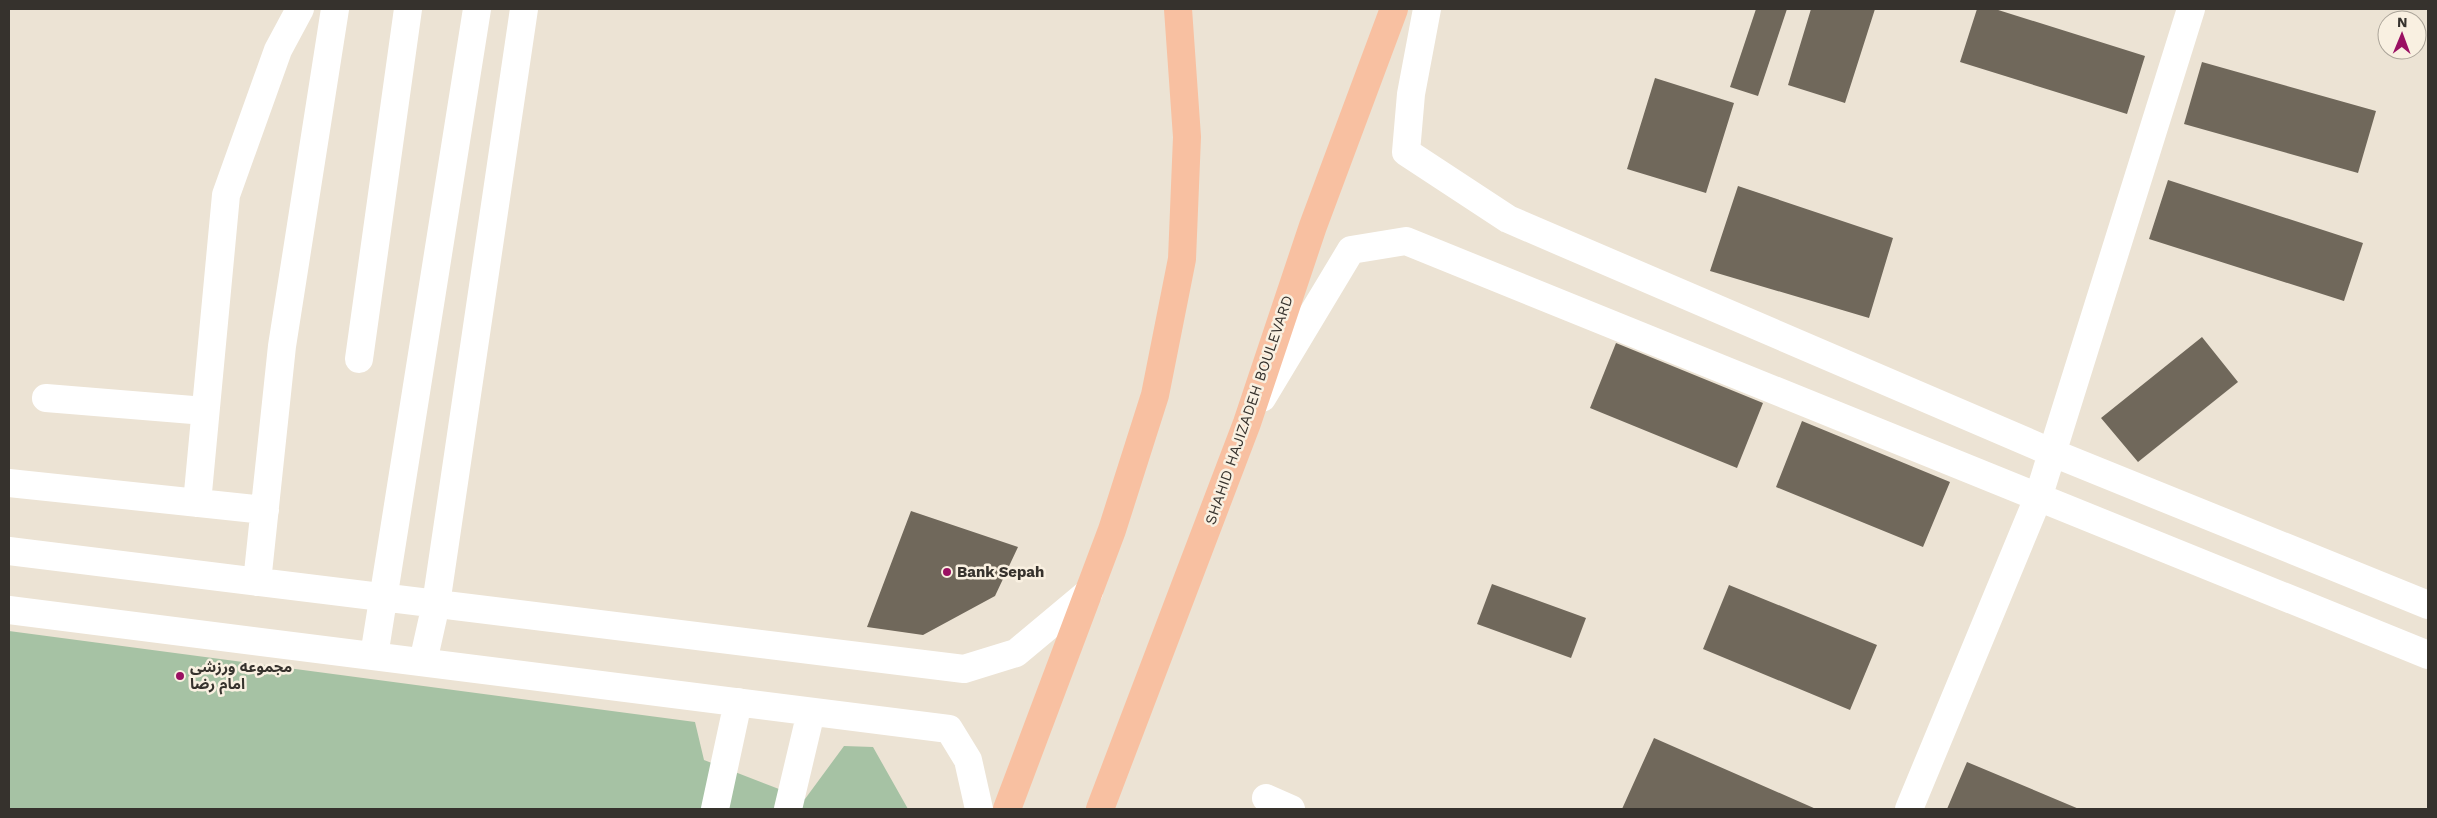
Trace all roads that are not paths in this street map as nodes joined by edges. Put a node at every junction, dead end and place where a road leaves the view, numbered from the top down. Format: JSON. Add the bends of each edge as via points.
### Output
{"nodes":[{"id":1,"x":300,"y":9,"type":"edge"},
{"id":2,"x":335,"y":9,"type":"edge"},
{"id":3,"x":408,"y":9,"type":"edge"},
{"id":4,"x":476,"y":9,"type":"edge"},
{"id":5,"x":524,"y":9,"type":"edge"},
{"id":6,"x":1178,"y":9,"type":"edge"},
{"id":7,"x":1394,"y":9,"type":"edge"},
{"id":8,"x":1427,"y":9,"type":"edge"},
{"id":9,"x":2191,"y":9,"type":"edge"},
{"id":10,"x":359,"y":359,"type":"dead end"},
{"id":11,"x":46,"y":398,"type":"dead end"},
{"id":12,"x":205,"y":411,"type":"junction"},
{"id":13,"x":1247,"y":423,"type":"junction"},
{"id":14,"x":2053,"y":452,"type":"junction"},
{"id":15,"x":9,"y":483,"type":"edge"},
{"id":16,"x":2038,"y":498,"type":"junction"},
{"id":17,"x":197,"y":503,"type":"junction"},
{"id":18,"x":265,"y":510,"type":"junction"},
{"id":19,"x":9,"y":551,"type":"edge"},
{"id":20,"x":257,"y":582,"type":"junction"},
{"id":21,"x":1089,"y":592,"type":"junction"},
{"id":22,"x":383,"y":598,"type":"junction"},
{"id":23,"x":436,"y":604,"type":"junction"},
{"id":24,"x":2428,"y":605,"type":"edge"},
{"id":25,"x":9,"y":610,"type":"edge"},
{"id":26,"x":2428,"y":655,"type":"edge"},
{"id":27,"x":374,"y":656,"type":"junction"},
{"id":28,"x":423,"y":662,"type":"junction"},
{"id":29,"x":738,"y":702,"type":"junction"},
{"id":30,"x":811,"y":712,"type":"junction"},
{"id":31,"x":1266,"y":798,"type":"dead end"},
{"id":32,"x":715,"y":809,"type":"edge"},
{"id":33,"x":788,"y":809,"type":"edge"},
{"id":34,"x":979,"y":809,"type":"edge"},
{"id":35,"x":1007,"y":809,"type":"edge"},
{"id":36,"x":1100,"y":809,"type":"edge"},
{"id":37,"x":1291,"y":809,"type":"edge"},
{"id":38,"x":1910,"y":809,"type":"edge"}],
"edges":[{"from":1,"to":12,"type":"lane","via":[[278,50],[226,195]]},
{"from":2,"to":18,"type":"lane","via":[[282,346]]},
{"from":3,"to":10,"type":"lane"},
{"from":4,"to":22,"type":"lane"},
{"from":5,"to":23,"type":"lane"},
{"from":6,"to":21,"type":"main road","via":[[1187,137],[1182,259],[1155,395]]},
{"from":7,"to":13,"type":"main road","name":"SHAHID HAJIZADEH BOULEVARD","via":[[1313,226]]},
{"from":8,"to":14,"type":"lane","via":[[1411,94],[1406,152],[1508,219]]},
{"from":9,"to":14,"type":"lane"},
{"from":11,"to":12,"type":"lane"},
{"from":12,"to":17,"type":"lane"},
{"from":13,"to":16,"type":"lane","via":[[1351,250],[1406,241]]},
{"from":13,"to":36,"type":"main road","name":"SHAHID HAJIZADEH BOULEVARD"},
{"from":14,"to":16,"type":"lane"},
{"from":14,"to":24,"type":"lane"},
{"from":15,"to":17,"type":"lane"},
{"from":16,"to":26,"type":"lane"},
{"from":16,"to":38,"type":"lane"},
{"from":17,"to":18,"type":"lane"},
{"from":18,"to":20,"type":"lane"},
{"from":19,"to":20,"type":"lane"},
{"from":20,"to":22,"type":"lane"},
{"from":21,"to":23,"type":"lane","via":[[1016,653],[964,669]]},
{"from":21,"to":35,"type":"main road"},
{"from":22,"to":23,"type":"lane"},
{"from":22,"to":27,"type":"lane"},
{"from":23,"to":28,"type":"lane"},
{"from":25,"to":27,"type":"lane"},
{"from":27,"to":28,"type":"lane"},
{"from":28,"to":29,"type":"lane"},
{"from":29,"to":30,"type":"lane"},
{"from":29,"to":32,"type":"lane"},
{"from":30,"to":33,"type":"lane"},
{"from":30,"to":34,"type":"lane","via":[[949,729],[968,760]]},
{"from":31,"to":37,"type":"lane"}]}
